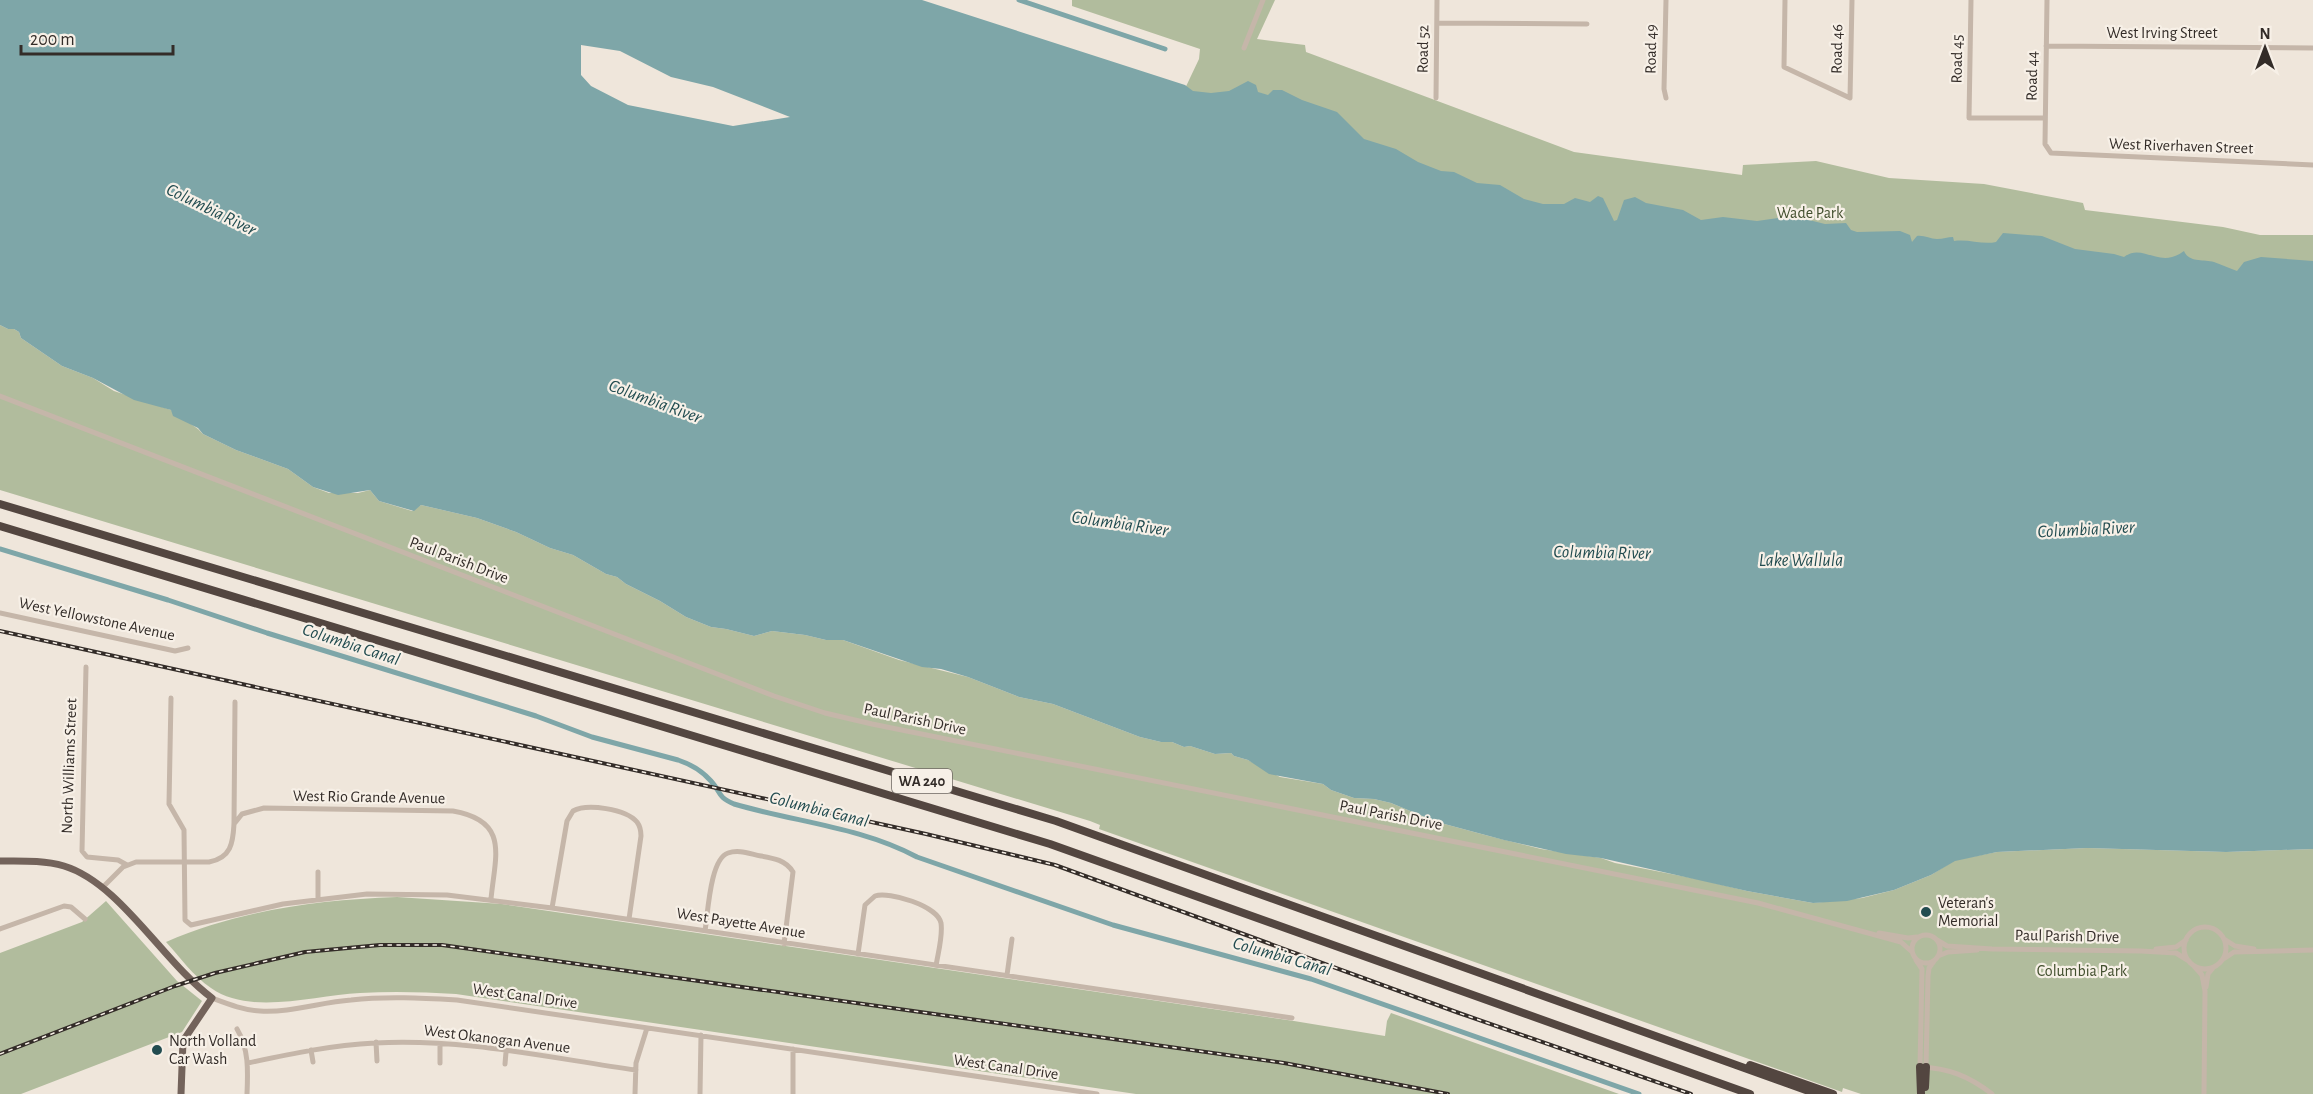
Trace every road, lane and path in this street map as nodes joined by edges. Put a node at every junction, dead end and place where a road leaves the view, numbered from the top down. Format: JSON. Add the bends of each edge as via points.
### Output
{"nodes":[{"id":1,"x":1263,"y":0,"type":"edge"},
{"id":2,"x":1437,"y":0,"type":"edge"},
{"id":3,"x":1666,"y":0,"type":"edge"},
{"id":4,"x":1785,"y":0,"type":"edge"},
{"id":5,"x":1852,"y":0,"type":"edge"},
{"id":6,"x":1971,"y":0,"type":"edge"},
{"id":7,"x":2047,"y":0,"type":"edge"},
{"id":8,"x":1437,"y":23,"type":"junction"},
{"id":9,"x":1587,"y":24,"type":"dead end"},
{"id":10,"x":2046,"y":46,"type":"junction"},
{"id":11,"x":1244,"y":48,"type":"dead end"},
{"id":12,"x":2313,"y":48,"type":"edge"},
{"id":13,"x":1436,"y":98,"type":"dead end"},
{"id":14,"x":1666,"y":98,"type":"dead end"},
{"id":15,"x":2045,"y":118,"type":"junction"},
{"id":16,"x":2048,"y":151,"type":"joint"},
{"id":17,"x":2313,"y":165,"type":"edge"},
{"id":18,"x":0,"y":396,"type":"edge"},
{"id":19,"x":0,"y":504,"type":"edge"},
{"id":20,"x":0,"y":526,"type":"edge"},
{"id":21,"x":0,"y":613,"type":"edge"},
{"id":22,"x":188,"y":648,"type":"dead end"},
{"id":23,"x":86,"y":667,"type":"dead end"},
{"id":24,"x":171,"y":698,"type":"dead end"},
{"id":25,"x":235,"y":702,"type":"dead end"},
{"id":26,"x":234,"y":824,"type":"junction"},
{"id":27,"x":0,"y":861,"type":"edge"},
{"id":28,"x":184,"y":862,"type":"junction"},
{"id":29,"x":127,"y":865,"type":"junction"},
{"id":30,"x":318,"y":872,"type":"dead end"},
{"id":31,"x":104,"y":887,"type":"junction"},
{"id":32,"x":318,"y":899,"type":"junction"},
{"id":33,"x":492,"y":899,"type":"junction"},
{"id":34,"x":552,"y":908,"type":"junction"},
{"id":35,"x":85,"y":909,"type":"dead end"},
{"id":36,"x":80,"y":915,"type":"junction"},
{"id":37,"x":85,"y":919,"type":"dead end"},
{"id":38,"x":629,"y":919,"type":"junction"},
{"id":39,"x":0,"y":929,"type":"edge"},
{"id":40,"x":705,"y":931,"type":"junction"},
{"id":41,"x":1865,"y":932,"type":"junction"},
{"id":42,"x":1920,"y":936,"type":"junction"},
{"id":43,"x":2223,"y":937,"type":"junction"},
{"id":44,"x":1012,"y":939,"type":"dead end"},
{"id":45,"x":2187,"y":939,"type":"junction"},
{"id":46,"x":1937,"y":940,"type":"junction"},
{"id":47,"x":784,"y":944,"type":"junction"},
{"id":48,"x":1992,"y":949,"type":"junction"},
{"id":49,"x":2265,"y":950,"type":"junction"},
{"id":50,"x":2313,"y":950,"type":"edge"},
{"id":51,"x":1911,"y":951,"type":"junction"},
{"id":52,"x":2141,"y":951,"type":"junction"},
{"id":53,"x":858,"y":954,"type":"junction"},
{"id":54,"x":1936,"y":959,"type":"junction"},
{"id":55,"x":2223,"y":959,"type":"junction"},
{"id":56,"x":1916,"y":960,"type":"junction"},
{"id":57,"x":2191,"y":963,"type":"junction"},
{"id":58,"x":936,"y":966,"type":"junction"},
{"id":59,"x":2216,"y":966,"type":"junction"},
{"id":60,"x":1007,"y":975,"type":"junction"},
{"id":61,"x":2205,"y":991,"type":"junction"},
{"id":62,"x":212,"y":998,"type":"junction"},
{"id":63,"x":1292,"y":1018,"type":"dead end"},
{"id":64,"x":647,"y":1028,"type":"junction"},
{"id":65,"x":237,"y":1029,"type":"dead end"},
{"id":66,"x":701,"y":1035,"type":"junction"},
{"id":67,"x":376,"y":1042,"type":"junction"},
{"id":68,"x":440,"y":1044,"type":"junction"},
{"id":69,"x":794,"y":1049,"type":"junction"},
{"id":70,"x":311,"y":1050,"type":"junction"},
{"id":71,"x":1697,"y":1051,"type":"junction"},
{"id":72,"x":506,"y":1052,"type":"junction"},
{"id":73,"x":377,"y":1061,"type":"dead end"},
{"id":74,"x":570,"y":1061,"type":"junction"},
{"id":75,"x":313,"y":1062,"type":"dead end"},
{"id":76,"x":248,"y":1063,"type":"junction"},
{"id":77,"x":440,"y":1063,"type":"dead end"},
{"id":78,"x":504,"y":1064,"type":"dead end"},
{"id":79,"x":1923,"y":1067,"type":"junction"},
{"id":80,"x":569,"y":1070,"type":"dead end"},
{"id":81,"x":636,"y":1070,"type":"junction"},
{"id":82,"x":181,"y":1094,"type":"edge"},
{"id":83,"x":247,"y":1094,"type":"edge"},
{"id":84,"x":635,"y":1094,"type":"edge"},
{"id":85,"x":700,"y":1094,"type":"edge"},
{"id":86,"x":793,"y":1094,"type":"edge"},
{"id":87,"x":1097,"y":1094,"type":"edge"},
{"id":88,"x":1750,"y":1094,"type":"edge"},
{"id":89,"x":1817,"y":1094,"type":"edge"},
{"id":90,"x":1833,"y":1094,"type":"edge"},
{"id":91,"x":1923,"y":1094,"type":"edge"},
{"id":92,"x":1992,"y":1094,"type":"edge"},
{"id":93,"x":2204,"y":1094,"type":"edge"}],
"edges":[{"from":1,"to":11,"type":"street"},
{"from":2,"to":8,"type":"street","name":"Road 52"},
{"from":3,"to":14,"type":"street","name":"Road 49"},
{"from":4,"to":5,"type":"street","name":"Road 46","via":[[1784,67],[1850,98]]},
{"from":6,"to":15,"type":"street","name":"Road 45","via":[[1969,118]]},
{"from":7,"to":10,"type":"street","name":"Road 44"},
{"from":8,"to":9,"type":"street"},
{"from":8,"to":13,"type":"street","name":"Road 52"},
{"from":10,"to":12,"type":"street","name":"West Irving Street"},
{"from":10,"to":15,"type":"street","name":"Road 44"},
{"from":15,"to":16,"type":"street","name":"Road 44"},
{"from":16,"to":17,"type":"street","name":"West Riverhaven Street"},
{"from":18,"to":41,"type":"street","name":"Paul Parish Drive","via":[[825,713],[1758,903]]},
{"from":19,"to":71,"type":"highway","number":"WA 240","via":[[1056,821]]},
{"from":20,"to":88,"type":"highway","number":"WA 240","via":[[1050,844]]},
{"from":21,"to":22,"type":"street","name":"West Yellowstone Avenue","via":[[176,651]]},
{"from":23,"to":29,"type":"street","name":"North Williams Street","via":[[81,851],[87,857],[118,860]]},
{"from":24,"to":28,"type":"street","via":[[169,804],[184,830]]},
{"from":25,"to":26,"type":"street"},
{"from":26,"to":28,"type":"street","via":[[232,847],[225,855],[209,861]]},
{"from":26,"to":33,"type":"street","name":"West Rio Grande Avenue","via":[[242,814],[264,808],[465,813],[491,829],[495,842]]},
{"from":27,"to":31,"type":"main road","name":"West Canal Drive","via":[[57,864]]},
{"from":28,"to":29,"type":"street","via":[[142,861]]},
{"from":28,"to":32,"type":"street","name":"West Payette Avenue","via":[[187,924]]},
{"from":29,"to":31,"type":"street"},
{"from":30,"to":32,"type":"street"},
{"from":31,"to":62,"type":"main road","name":"West Canal Drive","via":[[194,985]]},
{"from":32,"to":33,"type":"street","name":"West Payette Avenue","via":[[406,894]]},
{"from":33,"to":34,"type":"street","name":"West Payette Avenue"},
{"from":34,"to":38,"type":"street","name":"West Payette Avenue"},
{"from":34,"to":38,"type":"street","via":[[567,821],[573,811],[588,806],[628,815],[639,825],[641,836]]},
{"from":35,"to":36,"type":"street"},
{"from":36,"to":37,"type":"street"},
{"from":36,"to":39,"type":"street","via":[[64,906]]},
{"from":38,"to":40,"type":"street","name":"West Payette Avenue"},
{"from":40,"to":47,"type":"street","name":"West Payette Avenue"},
{"from":40,"to":47,"type":"street","via":[[716,866],[725,854],[736,851],[778,860],[793,872]]},
{"from":41,"to":42,"type":"street","name":"Paul Parish Drive"},
{"from":41,"to":51,"type":"street","name":"Paul Parish Drive","via":[[1903,942]]},
{"from":42,"to":46,"type":"street","via":[[1929,935]]},
{"from":42,"to":51,"type":"street"},
{"from":43,"to":45,"type":"street","via":[[2204,928]]},
{"from":43,"to":49,"type":"street","via":[[2233,946]]},
{"from":43,"to":55,"type":"street"},
{"from":44,"to":60,"type":"street"},
{"from":45,"to":52,"type":"street","name":"Paul Parish Drive","via":[[2173,948]]},
{"from":45,"to":57,"type":"street","via":[[2184,948]]},
{"from":46,"to":48,"type":"street","name":"Paul Parish Drive","via":[[1948,946]]},
{"from":46,"to":54,"type":"street","via":[[1940,948]]},
{"from":47,"to":53,"type":"street","name":"West Payette Avenue"},
{"from":48,"to":52,"type":"street","name":"Paul Parish Drive"},
{"from":48,"to":54,"type":"street","name":"Paul Parish Drive","via":[[1951,951]]},
{"from":49,"to":50,"type":"street"},
{"from":49,"to":55,"type":"street","via":[[2232,953]]},
{"from":51,"to":56,"type":"street"},
{"from":52,"to":57,"type":"street","name":"Paul Parish Drive","via":[[2176,953]]},
{"from":53,"to":58,"type":"street","name":"West Payette Avenue"},
{"from":53,"to":58,"type":"street","via":[[866,905],[875,896],[890,895],[930,909],[939,917]]},
{"from":54,"to":56,"type":"street","via":[[1925,963]]},
{"from":54,"to":79,"type":"street","via":[[1928,976]]},
{"from":55,"to":59,"type":"street"},
{"from":56,"to":79,"type":"street","via":[[1922,969]]},
{"from":57,"to":59,"type":"street","via":[[2206,969]]},
{"from":57,"to":61,"type":"street","via":[[2201,973]]},
{"from":58,"to":60,"type":"street","name":"West Payette Avenue"},
{"from":59,"to":61,"type":"street","via":[[2208,974]]},
{"from":60,"to":63,"type":"street","name":"West Payette Avenue"},
{"from":61,"to":93,"type":"street"},
{"from":62,"to":64,"type":"street","name":"West Canal Drive","via":[[237,1007],[267,1011],[375,998],[457,1000]]},
{"from":62,"to":82,"type":"main road","via":[[183,1041]]},
{"from":64,"to":66,"type":"street","name":"West Canal Drive"},
{"from":64,"to":81,"type":"street"},
{"from":65,"to":76,"type":"street"},
{"from":66,"to":69,"type":"street","name":"West Canal Drive"},
{"from":66,"to":85,"type":"street"},
{"from":67,"to":68,"type":"street","name":"West Okanogan Avenue"},
{"from":67,"to":70,"type":"street","name":"West Okanogan Avenue"},
{"from":67,"to":73,"type":"street"},
{"from":68,"to":72,"type":"street","name":"West Okanogan Avenue"},
{"from":68,"to":77,"type":"street"},
{"from":69,"to":86,"type":"street"},
{"from":69,"to":87,"type":"street","name":"West Canal Drive"},
{"from":70,"to":75,"type":"street"},
{"from":70,"to":76,"type":"street","name":"West Okanogan Avenue"},
{"from":71,"to":89,"type":"highway","number":"WA 240"},
{"from":71,"to":90,"type":"highway"},
{"from":72,"to":74,"type":"street","name":"West Okanogan Avenue"},
{"from":72,"to":78,"type":"street"},
{"from":74,"to":80,"type":"street"},
{"from":74,"to":81,"type":"street","name":"West Okanogan Avenue"},
{"from":76,"to":83,"type":"street"},
{"from":79,"to":91,"type":"highway"},
{"from":79,"to":92,"type":"street","via":[[1960,1074]]},
{"from":81,"to":84,"type":"street"}]}
